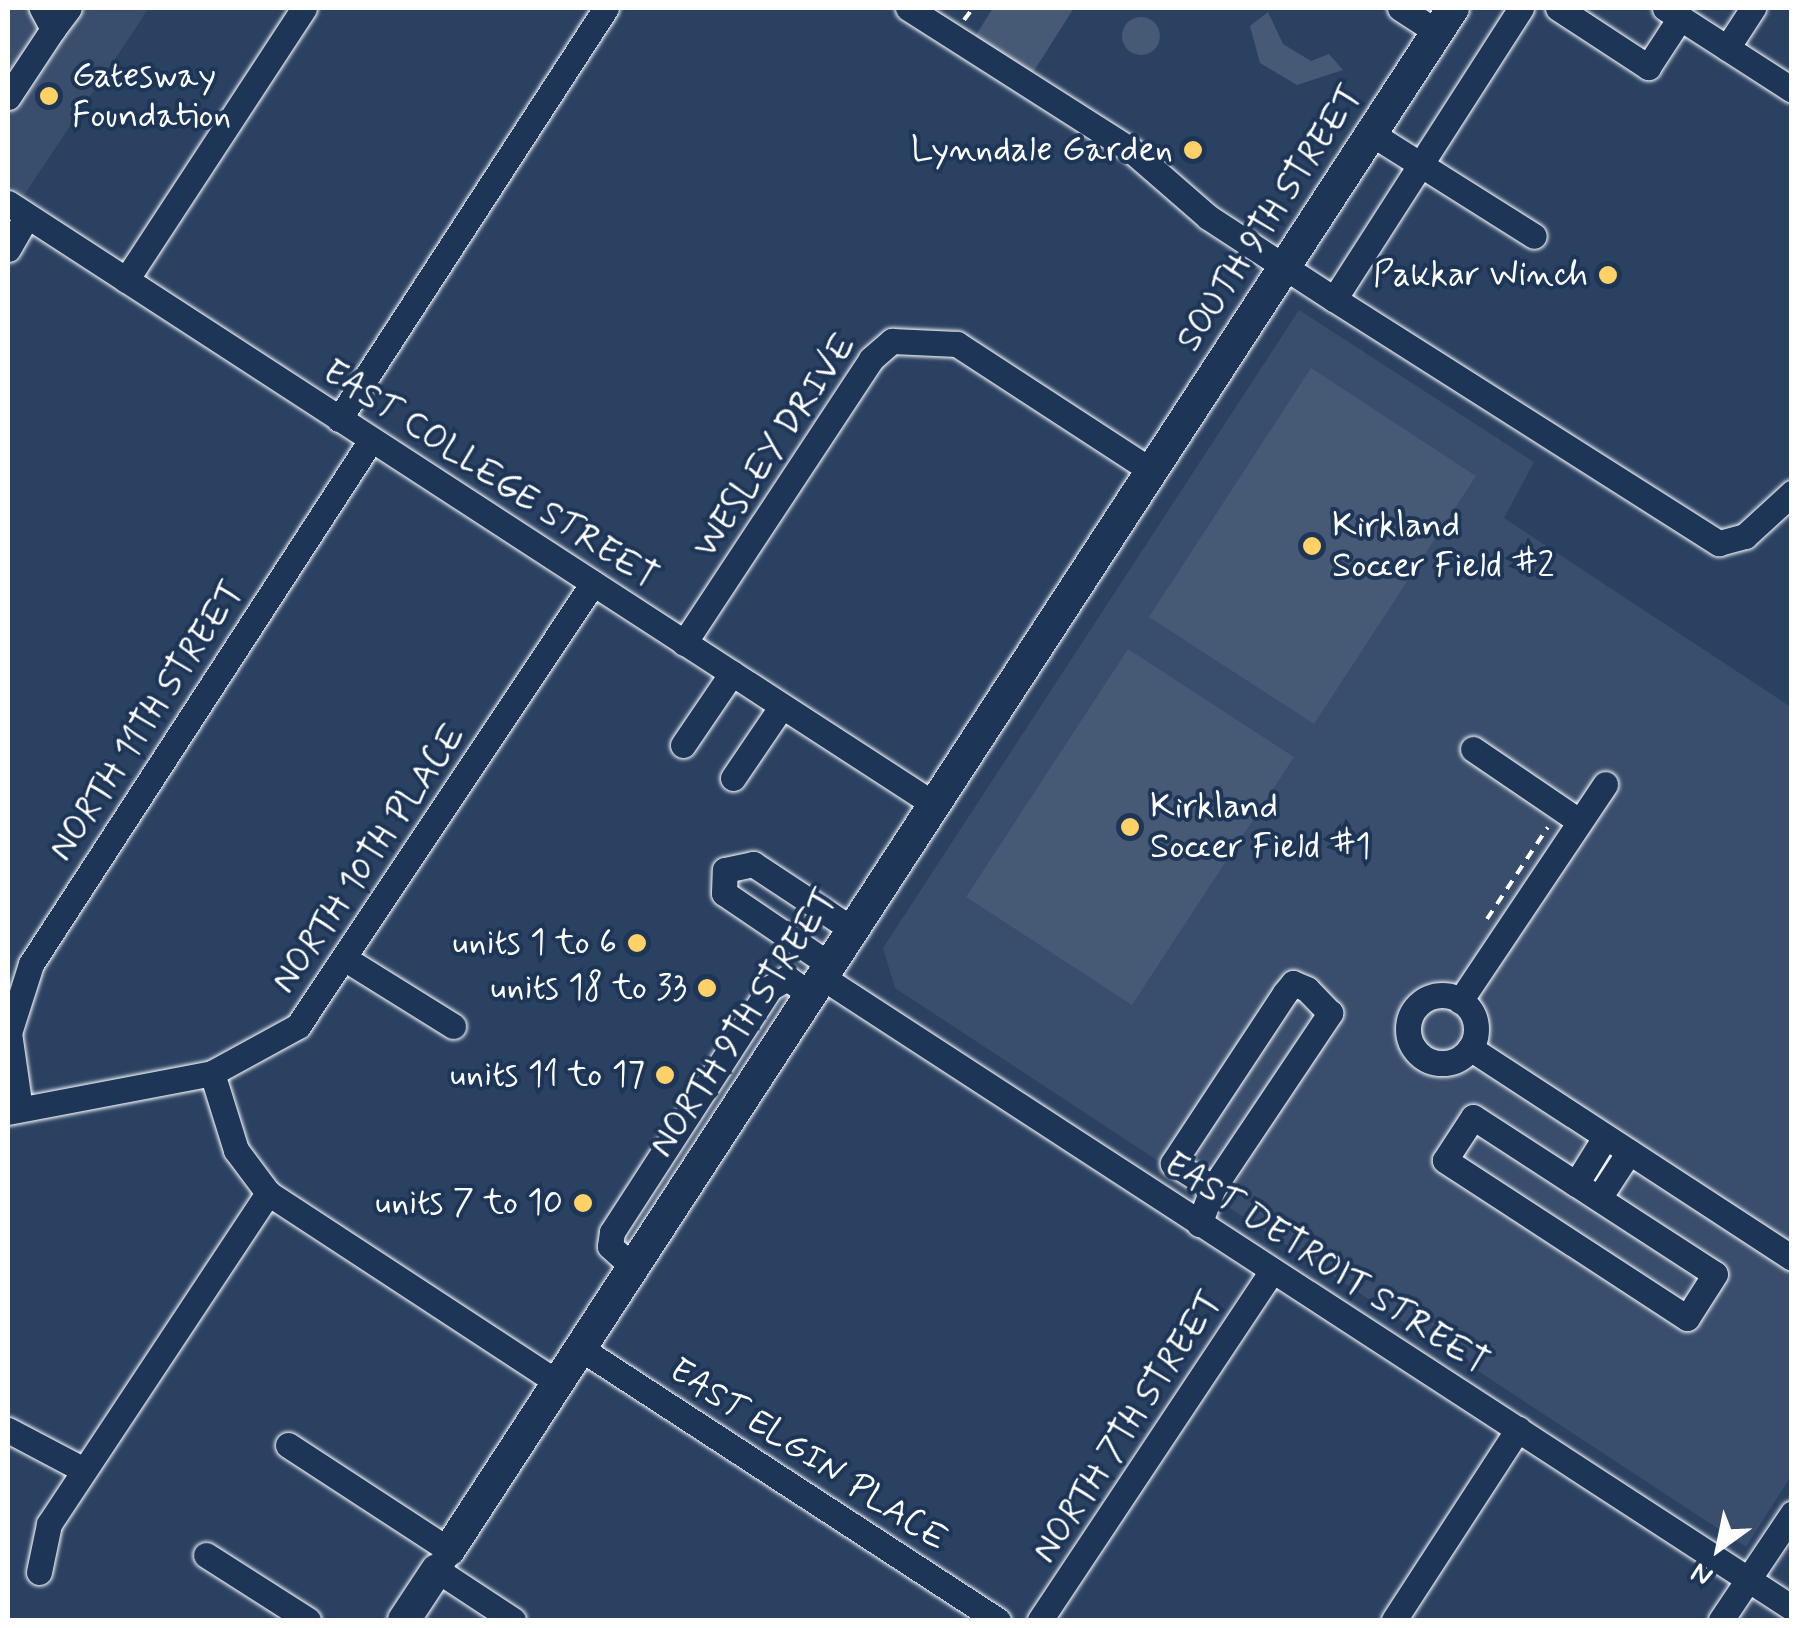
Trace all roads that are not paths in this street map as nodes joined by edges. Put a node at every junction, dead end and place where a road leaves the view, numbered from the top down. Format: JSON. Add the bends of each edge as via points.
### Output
{"nodes":[{"id":1,"x":68,"y":8,"type":"edge"},
{"id":2,"x":304,"y":8,"type":"edge"},
{"id":3,"x":606,"y":8,"type":"edge"},
{"id":4,"x":908,"y":8,"type":"edge"},
{"id":5,"x":1400,"y":8,"type":"edge"},
{"id":6,"x":1521,"y":8,"type":"edge"},
{"id":7,"x":1558,"y":8,"type":"edge"},
{"id":8,"x":1753,"y":8,"type":"edge"},
{"id":9,"x":1673,"y":13,"type":"edge"},
{"id":10,"x":941,"y":17,"type":"edge"},
{"id":11,"x":47,"y":18,"type":"edge"},
{"id":12,"x":1446,"y":20,"type":"edge"},
{"id":13,"x":1727,"y":48,"type":"junction"},
{"id":14,"x":1792,"y":90,"type":"edge"},
{"id":15,"x":8,"y":96,"type":"edge"},
{"id":16,"x":1372,"y":134,"type":"junction"},
{"id":17,"x":1420,"y":165,"type":"junction"},
{"id":18,"x":18,"y":210,"type":"edge"},
{"id":19,"x":1534,"y":236,"type":"dead end"},
{"id":20,"x":8,"y":248,"type":"edge"},
{"id":21,"x":1284,"y":268,"type":"junction"},
{"id":22,"x":126,"y":280,"type":"junction"},
{"id":23,"x":1334,"y":300,"type":"junction"},
{"id":24,"x":339,"y":419,"type":"junction"},
{"id":25,"x":371,"y":440,"type":"junction"},
{"id":26,"x":1153,"y":472,"type":"junction"},
{"id":27,"x":1792,"y":494,"type":"edge"},
{"id":28,"x":592,"y":583,"type":"junction"},
{"id":29,"x":684,"y":642,"type":"junction"},
{"id":30,"x":732,"y":674,"type":"junction"},
{"id":31,"x":782,"y":706,"type":"junction"},
{"id":32,"x":684,"y":745,"type":"dead end"},
{"id":33,"x":1472,"y":749,"type":"dead end"},
{"id":34,"x":733,"y":778,"type":"dead end"},
{"id":35,"x":1604,"y":784,"type":"dead end"},
{"id":36,"x":935,"y":805,"type":"junction"},
{"id":37,"x":1570,"y":814,"type":"junction"},
{"id":38,"x":853,"y":930,"type":"junction"},
{"id":39,"x":347,"y":960,"type":"junction"},
{"id":40,"x":821,"y":979,"type":"junction"},
{"id":41,"x":1460,"y":1001,"type":"junction"},
{"id":42,"x":453,"y":1026,"type":"dead end"},
{"id":43,"x":1470,"y":1048,"type":"junction"},
{"id":44,"x":212,"y":1073,"type":"junction"},
{"id":45,"x":14,"y":1110,"type":"edge"},
{"id":46,"x":1606,"y":1137,"type":"junction"},
{"id":47,"x":1628,"y":1152,"type":"junction"},
{"id":48,"x":1576,"y":1184,"type":"junction"},
{"id":49,"x":1213,"y":1188,"type":"junction"},
{"id":50,"x":268,"y":1193,"type":"junction"},
{"id":51,"x":1599,"y":1198,"type":"junction"},
{"id":52,"x":1199,"y":1224,"type":"junction"},
{"id":53,"x":1792,"y":1258,"type":"edge"},
{"id":54,"x":1272,"y":1272,"type":"junction"},
{"id":55,"x":580,"y":1348,"type":"junction"},
{"id":56,"x":558,"y":1382,"type":"junction"},
{"id":57,"x":8,"y":1430,"type":"edge"},
{"id":58,"x":1518,"y":1430,"type":"junction"},
{"id":59,"x":288,"y":1445,"type":"dead end"},
{"id":60,"x":84,"y":1470,"type":"junction"},
{"id":61,"x":1792,"y":1514,"type":"edge"},
{"id":62,"x":206,"y":1555,"type":"dead end"},
{"id":63,"x":443,"y":1560,"type":"junction"},
{"id":64,"x":39,"y":1572,"type":"dead end"},
{"id":65,"x":1748,"y":1580,"type":"junction"},
{"id":66,"x":1792,"y":1608,"type":"edge"},
{"id":67,"x":308,"y":1620,"type":"edge"},
{"id":68,"x":404,"y":1620,"type":"edge"},
{"id":69,"x":513,"y":1620,"type":"edge"},
{"id":70,"x":998,"y":1620,"type":"edge"},
{"id":71,"x":1040,"y":1620,"type":"edge"},
{"id":72,"x":1394,"y":1620,"type":"edge"},
{"id":73,"x":1721,"y":1620,"type":"edge"}],
"edges":[{"from":1,"to":11,"type":"street"},
{"from":2,"to":22,"type":"street"},
{"from":3,"to":24,"type":"street"},
{"from":4,"to":10,"type":"street"},
{"from":5,"to":12,"type":"street"},
{"from":6,"to":17,"type":"street"},
{"from":7,"to":9,"type":"street","via":[[1648,67]]},
{"from":8,"to":13,"type":"street"},
{"from":9,"to":13,"type":"street"},
{"from":10,"to":21,"type":"street"},
{"from":11,"to":15,"type":"street"},
{"from":12,"to":16,"type":"main road","name":"SOUTH 9TH STREET"},
{"from":13,"to":14,"type":"street"},
{"from":16,"to":17,"type":"street"},
{"from":16,"to":21,"type":"main road","name":"SOUTH 9TH STREET"},
{"from":17,"to":19,"type":"street"},
{"from":17,"to":23,"type":"street"},
{"from":18,"to":20,"type":"street"},
{"from":18,"to":22,"type":"street","name":"EAST COLLEGE STREET"},
{"from":21,"to":23,"type":"street"},
{"from":21,"to":26,"type":"main road","name":"SOUTH 9TH STREET"},
{"from":22,"to":24,"type":"street","name":"EAST COLLEGE STREET"},
{"from":23,"to":27,"type":"street","via":[[1718,543],[1745,536]]},
{"from":24,"to":25,"type":"street","name":"EAST COLLEGE STREET"},
{"from":25,"to":28,"type":"street","name":"EAST COLLEGE STREET"},
{"from":25,"to":45,"type":"street","name":"NORTH 11TH STREET","via":[[31,964],[8,1034]]},
{"from":26,"to":29,"type":"street","name":"WESLEY DRIVE","via":[[957,344],[892,341],[871,358]]},
{"from":26,"to":36,"type":"main road","name":"NORTH 9TH STREET"},
{"from":28,"to":29,"type":"street","name":"EAST COLLEGE STREET"},
{"from":28,"to":39,"type":"street","name":"NORTH 10TH PLACE"},
{"from":29,"to":30,"type":"street","name":"EAST COLLEGE STREET"},
{"from":30,"to":31,"type":"street","name":"EAST COLLEGE STREET"},
{"from":30,"to":32,"type":"street"},
{"from":31,"to":34,"type":"street"},
{"from":31,"to":36,"type":"street","name":"EAST COLLEGE STREET"},
{"from":33,"to":37,"type":"street"},
{"from":35,"to":37,"type":"street"},
{"from":36,"to":38,"type":"main road","name":"NORTH 9TH STREET"},
{"from":37,"to":41,"type":"street"},
{"from":38,"to":40,"type":"main road","name":"NORTH 9TH STREET"},
{"from":38,"to":40,"type":"street","name":"EAST DETROIT STREET","via":[[753,864],[725,870],[724,893]]},
{"from":39,"to":42,"type":"street"},
{"from":39,"to":44,"type":"street","name":"NORTH 10TH PLACE","via":[[286,1037]]},
{"from":40,"to":52,"type":"street","name":"EAST DETROIT STREET"},
{"from":40,"to":55,"type":"main road","name":"NORTH 9TH STREET"},
{"from":41,"to":43,"type":"street","via":[[1474,1018]]},
{"from":41,"to":43,"type":"street","via":[[1421,1002],[1408,1032],[1418,1053],[1438,1063]]},
{"from":43,"to":46,"type":"street"},
{"from":44,"to":45,"type":"street","name":"NORTH 10TH PLACE"},
{"from":44,"to":50,"type":"street","via":[[236,1150]]},
{"from":46,"to":47,"type":"street"},
{"from":46,"to":48,"type":"street"},
{"from":47,"to":51,"type":"street"},
{"from":47,"to":53,"type":"street"},
{"from":48,"to":51,"type":"street"},
{"from":48,"to":51,"type":"street","via":[[1473,1116],[1444,1160],[1687,1318],[1715,1274]]},
{"from":49,"to":49,"type":"street","via":[[1330,1013],[1307,989],[1293,983],[1285,993],[1173,1163]]},
{"from":49,"to":52,"type":"street"},
{"from":50,"to":56,"type":"street"},
{"from":50,"to":60,"type":"street"},
{"from":52,"to":54,"type":"street","name":"EAST DETROIT STREET"},
{"from":54,"to":58,"type":"street","name":"EAST DETROIT STREET"},
{"from":54,"to":71,"type":"street","name":"NORTH 7TH STREET"},
{"from":55,"to":56,"type":"main road","name":"NORTH 9TH STREET"},
{"from":55,"to":70,"type":"street","name":"EAST ELGIN PLACE"},
{"from":56,"to":63,"type":"main road","name":"NORTH 9TH STREET"},
{"from":57,"to":60,"type":"street"},
{"from":58,"to":65,"type":"street","name":"EAST DETROIT STREET"},
{"from":58,"to":72,"type":"street"},
{"from":59,"to":63,"type":"street"},
{"from":60,"to":64,"type":"street","via":[[49,1524]]},
{"from":61,"to":65,"type":"street"},
{"from":62,"to":67,"type":"street"},
{"from":63,"to":68,"type":"main road","name":"NORTH 9TH STREET"},
{"from":63,"to":69,"type":"street"},
{"from":65,"to":66,"type":"street","name":"EAST DETROIT STREET"},
{"from":65,"to":73,"type":"street"}]}
